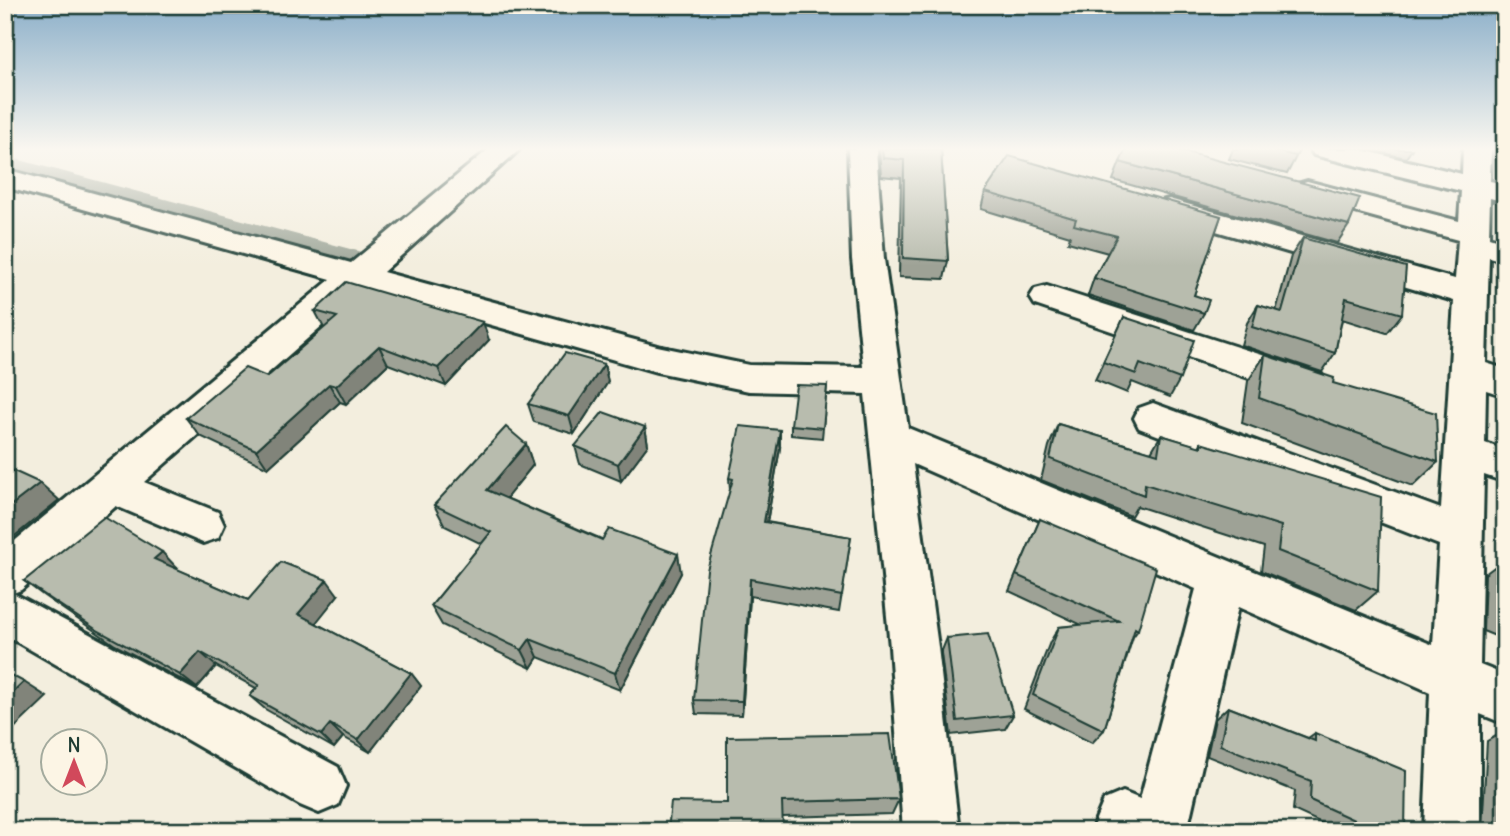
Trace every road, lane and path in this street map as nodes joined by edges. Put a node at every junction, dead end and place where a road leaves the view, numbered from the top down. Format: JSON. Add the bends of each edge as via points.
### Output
{"nodes":[{"id":1,"x":41,"y":188,"type":"edge"},
{"id":2,"x":460,"y":188,"type":"edge"},
{"id":3,"x":864,"y":188,"type":"edge"},
{"id":4,"x":1298,"y":188,"type":"edge"},
{"id":5,"x":1490,"y":190,"type":"edge"},
{"id":6,"x":1136,"y":199,"type":"edge"},
{"id":7,"x":1484,"y":243,"type":"edge"},
{"id":8,"x":357,"y":276,"type":"junction"},
{"id":9,"x":1471,"y":295,"type":"junction"},
{"id":10,"x":1047,"y":298,"type":"dead end"},
{"id":11,"x":1468,"y":371,"type":"junction"},
{"id":12,"x":883,"y":381,"type":"junction"},
{"id":13,"x":1505,"y":383,"type":"edge"},
{"id":14,"x":1334,"y":392,"type":"edge"},
{"id":15,"x":1153,"y":418,"type":"dead end"},
{"id":16,"x":889,"y":437,"type":"junction"},
{"id":17,"x":1456,"y":438,"type":"junction"},
{"id":18,"x":1505,"y":466,"type":"edge"},
{"id":19,"x":111,"y":486,"type":"junction"},
{"id":20,"x":202,"y":525,"type":"dead end"},
{"id":21,"x":1461,"y":535,"type":"junction"},
{"id":22,"x":5,"y":576,"type":"edge"},
{"id":23,"x":1221,"y":581,"type":"junction"},
{"id":24,"x":5,"y":611,"type":"edge"},
{"id":25,"x":1455,"y":679,"type":"junction"},
{"id":26,"x":1505,"y":700,"type":"edge"},
{"id":27,"x":319,"y":786,"type":"dead end"},
{"id":28,"x":932,"y":831,"type":"edge"},
{"id":29,"x":1119,"y":831,"type":"edge"},
{"id":30,"x":1146,"y":831,"type":"edge"},
{"id":31,"x":1159,"y":831,"type":"edge"},
{"id":32,"x":1452,"y":831,"type":"edge"}],
"edges":[{"from":1,"to":8,"type":"street"},
{"from":2,"to":8,"type":"street"},
{"from":3,"to":12,"type":"street"},
{"from":4,"to":7,"type":"street"},
{"from":5,"to":7,"type":"street"},
{"from":6,"to":9,"type":"street"},
{"from":7,"to":9,"type":"street"},
{"from":8,"to":12,"type":"street","via":[[657,359],[749,378]]},
{"from":8,"to":19,"type":"street"},
{"from":9,"to":11,"type":"street"},
{"from":10,"to":14,"type":"street"},
{"from":11,"to":13,"type":"street"},
{"from":11,"to":17,"type":"street"},
{"from":12,"to":16,"type":"street"},
{"from":15,"to":21,"type":"street"},
{"from":16,"to":23,"type":"street"},
{"from":16,"to":28,"type":"street"},
{"from":17,"to":18,"type":"street"},
{"from":17,"to":21,"type":"street"},
{"from":19,"to":20,"type":"street"},
{"from":19,"to":22,"type":"street"},
{"from":21,"to":25,"type":"street"},
{"from":23,"to":25,"type":"street"},
{"from":23,"to":31,"type":"street"},
{"from":24,"to":27,"type":"street"},
{"from":25,"to":26,"type":"street"},
{"from":25,"to":32,"type":"street"},
{"from":29,"to":30,"type":"street","via":[[1123,819]]}]}
